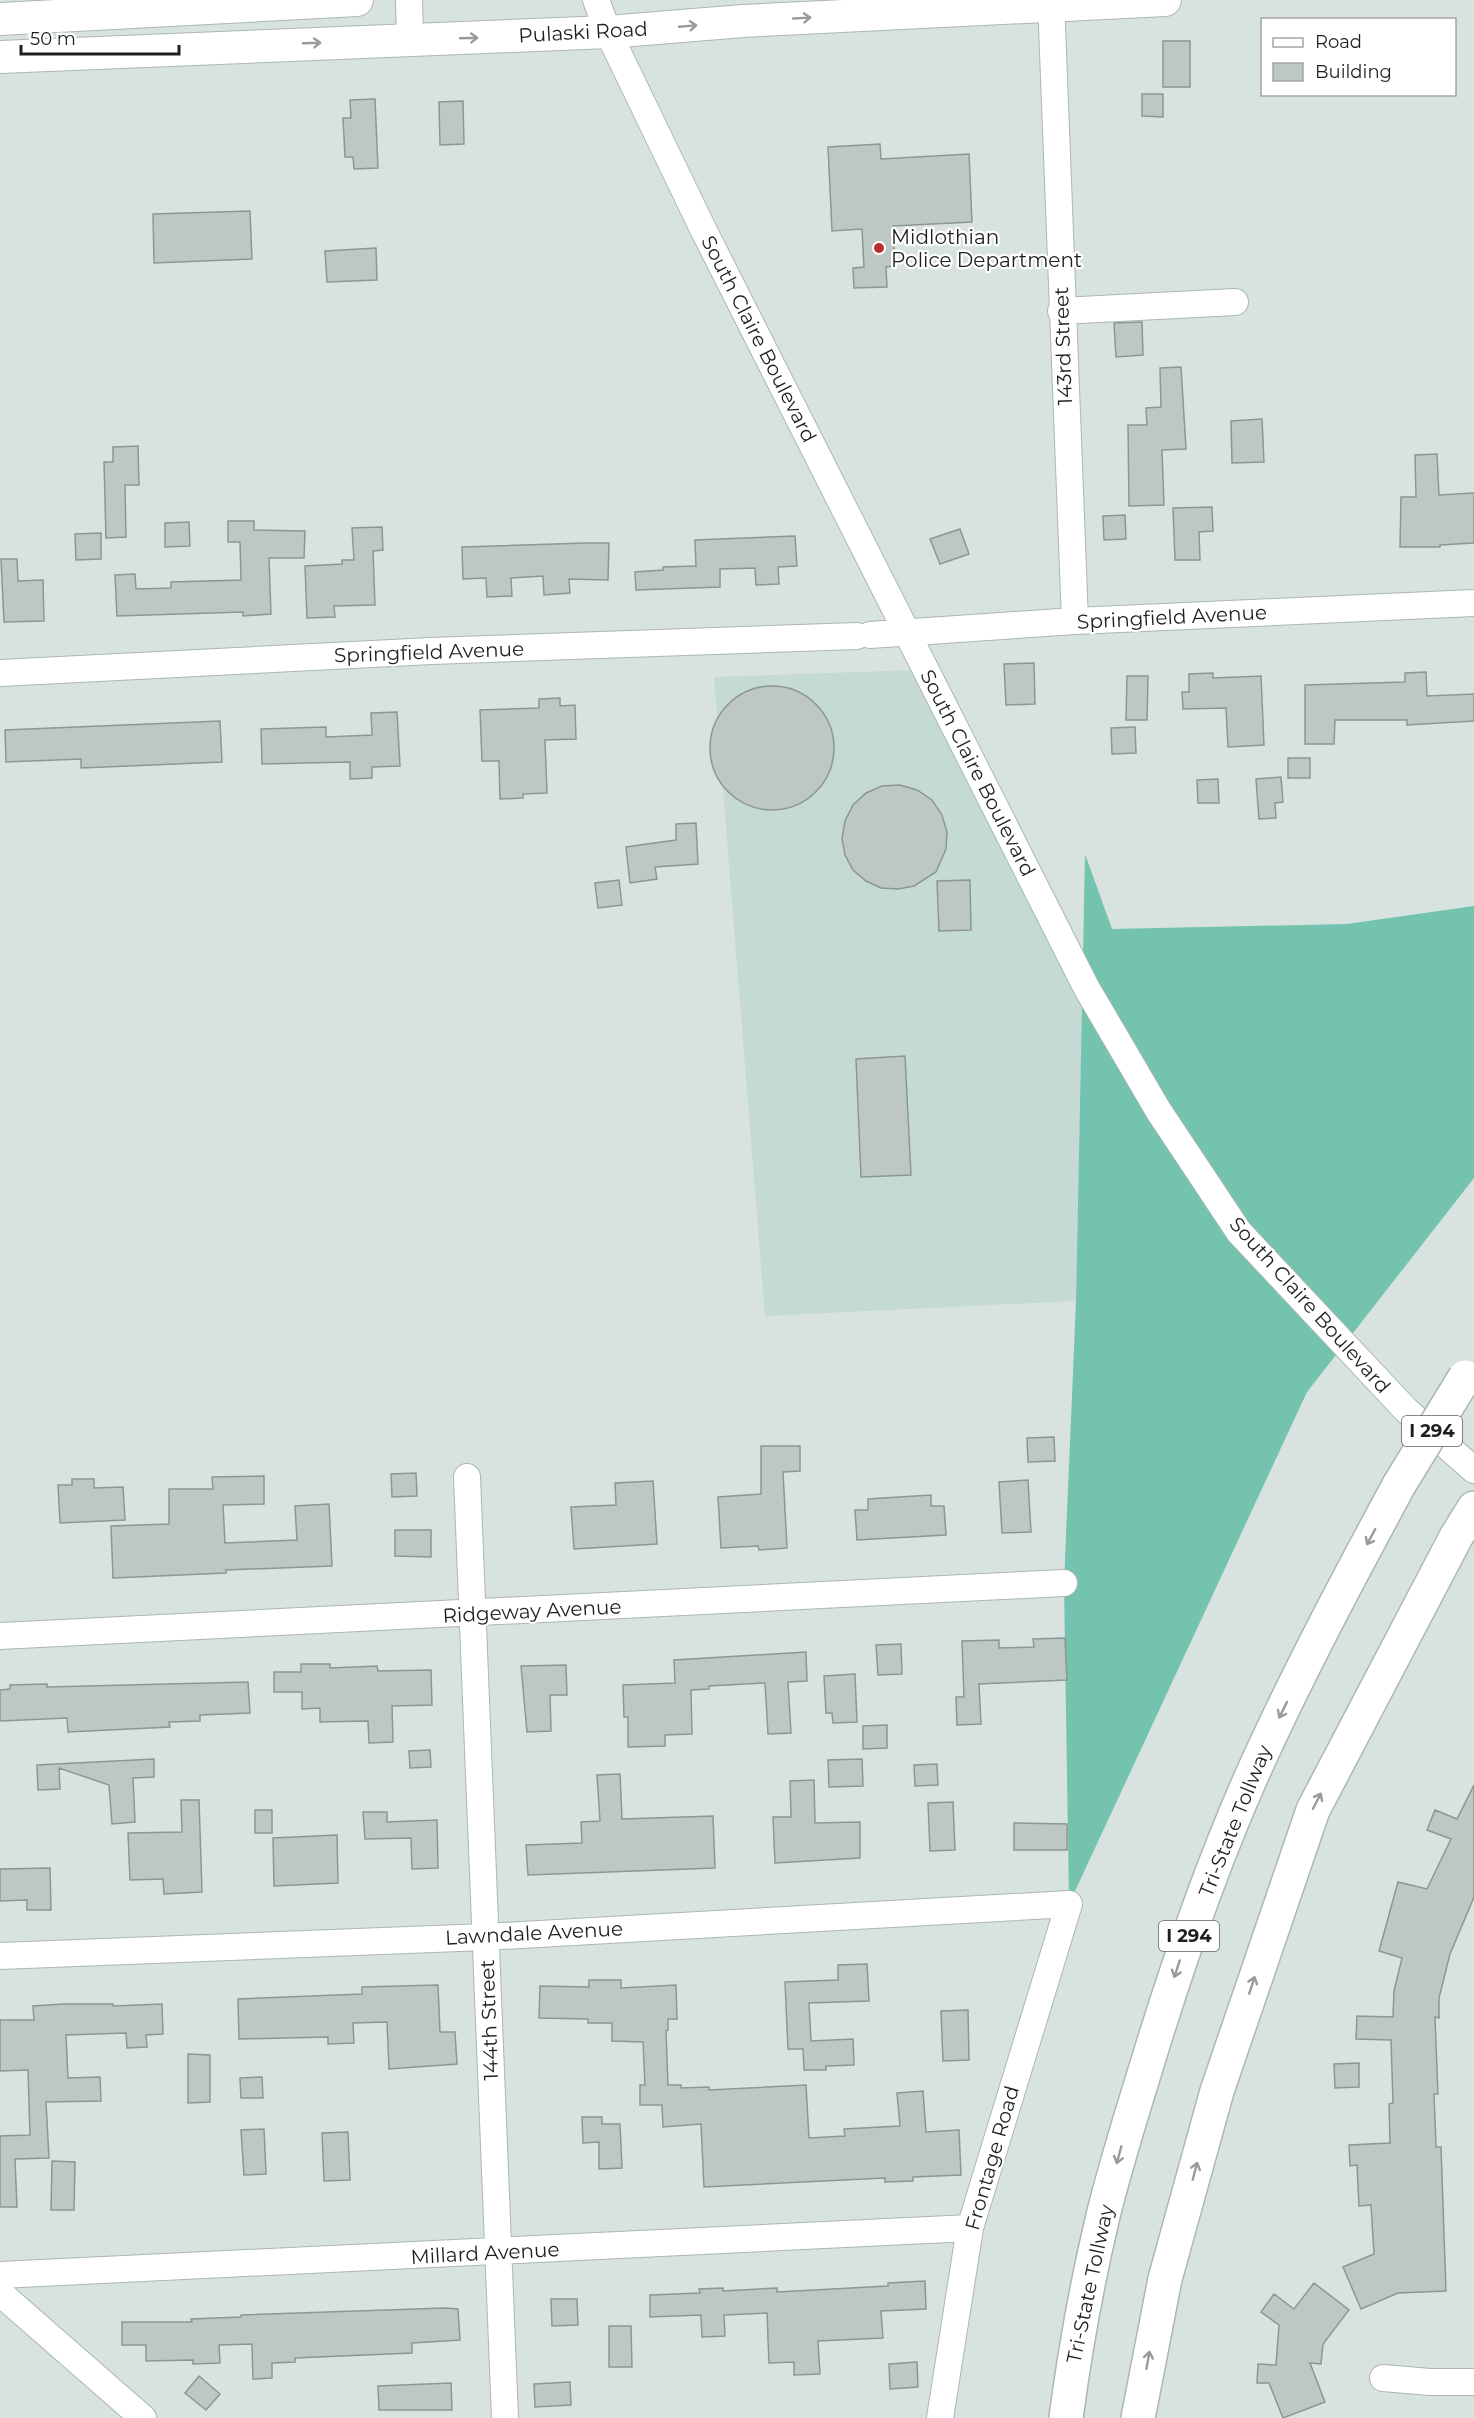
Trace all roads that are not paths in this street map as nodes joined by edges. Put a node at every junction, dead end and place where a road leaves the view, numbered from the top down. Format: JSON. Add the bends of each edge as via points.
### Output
{"nodes":[{"id":1,"x":357,"y":0,"type":"edge"},
{"id":2,"x":409,"y":0,"type":"edge"},
{"id":3,"x":596,"y":0,"type":"edge"},
{"id":4,"x":1165,"y":0,"type":"edge"},
{"id":5,"x":1051,"y":3,"type":"edge"},
{"id":6,"x":0,"y":19,"type":"edge"},
{"id":7,"x":608,"y":32,"type":"junction"},
{"id":8,"x":410,"y":40,"type":"junction"},
{"id":9,"x":0,"y":57,"type":"edge"},
{"id":10,"x":1235,"y":302,"type":"dead end"},
{"id":11,"x":1061,"y":311,"type":"junction"},
{"id":12,"x":1474,"y":603,"type":"edge"},
{"id":13,"x":1075,"y":621,"type":"junction"},
{"id":14,"x":907,"y":634,"type":"junction"},
{"id":15,"x":0,"y":673,"type":"edge"},
{"id":16,"x":1470,"y":1371,"type":"edge"},
{"id":17,"x":1474,"y":1470,"type":"edge"},
{"id":18,"x":467,"y":1477,"type":"dead end"},
{"id":19,"x":1474,"y":1508,"type":"edge"},
{"id":20,"x":1064,"y":1583,"type":"dead end"},
{"id":21,"x":471,"y":1614,"type":"junction"},
{"id":22,"x":0,"y":1636,"type":"edge"},
{"id":23,"x":1069,"y":1904,"type":"joint"},
{"id":24,"x":485,"y":1937,"type":"junction"},
{"id":25,"x":0,"y":1956,"type":"edge"},
{"id":26,"x":970,"y":2228,"type":"junction"},
{"id":27,"x":499,"y":2252,"type":"junction"},
{"id":28,"x":0,"y":2275,"type":"edge"},
{"id":29,"x":0,"y":2292,"type":"edge"},
{"id":30,"x":1383,"y":2378,"type":"dead end"},
{"id":31,"x":1474,"y":2382,"type":"edge"},
{"id":32,"x":143,"y":2418,"type":"edge"},
{"id":33,"x":505,"y":2418,"type":"edge"},
{"id":34,"x":940,"y":2418,"type":"edge"},
{"id":35,"x":1066,"y":2418,"type":"edge"},
{"id":36,"x":1138,"y":2418,"type":"edge"}],
"edges":[{"from":1,"to":6,"type":"main road"},
{"from":2,"to":8,"type":"street"},
{"from":3,"to":7,"type":"street","name":"South Claire Boulevard"},
{"from":4,"to":5,"type":"main road","name":"Pulaski Road"},
{"from":7,"to":5,"type":"main road","name":"Pulaski Road","one_way":true},
{"from":5,"to":11,"type":"street","name":"143rd Street"},
{"from":8,"to":7,"type":"main road","name":"Pulaski Road","one_way":true},
{"from":7,"to":14,"type":"street","name":"South Claire Boulevard"},
{"from":9,"to":8,"type":"main road","name":"Pulaski Road","one_way":true},
{"from":10,"to":11,"type":"street"},
{"from":11,"to":13,"type":"street","name":"143rd Street"},
{"from":12,"to":13,"type":"street","name":"Springfield Avenue"},
{"from":13,"to":14,"type":"street","name":"Springfield Avenue"},
{"from":14,"to":15,"type":"street","name":"Springfield Avenue","via":[[431,651]]},
{"from":14,"to":17,"type":"street","name":"South Claire Boulevard","via":[[1086,987],[1158,1110],[1239,1232],[1406,1410]]},
{"from":16,"to":35,"type":"highway","name":"Tri-State Tollway","number":"I 294","one_way":true,"bridge":true,"via":[[1399,1485],[1326,1621],[1222,1846],[1178,1967],[1125,2134],[1077,2334]]},
{"from":18,"to":21,"type":"street","name":"144th Street"},
{"from":36,"to":19,"type":"highway","one_way":true,"via":[[1165,2279],[1217,2091],[1313,1810]]},
{"from":20,"to":21,"type":"street","name":"Ridgeway Avenue"},
{"from":21,"to":22,"type":"street","name":"Ridgeway Avenue"},
{"from":21,"to":24,"type":"street","name":"144th Street"},
{"from":23,"to":24,"type":"street","name":"Lawndale Avenue"},
{"from":23,"to":26,"type":"street","name":"Frontage Road"},
{"from":24,"to":25,"type":"street","name":"Lawndale Avenue"},
{"from":24,"to":27,"type":"street","name":"144th Street"},
{"from":26,"to":27,"type":"street","name":"Millard Avenue"},
{"from":26,"to":34,"type":"street","name":"Frontage Road"},
{"from":27,"to":28,"type":"street","name":"Millard Avenue"},
{"from":27,"to":33,"type":"street","name":"144th Street"},
{"from":29,"to":32,"type":"street"},
{"from":30,"to":31,"type":"street"}]}
